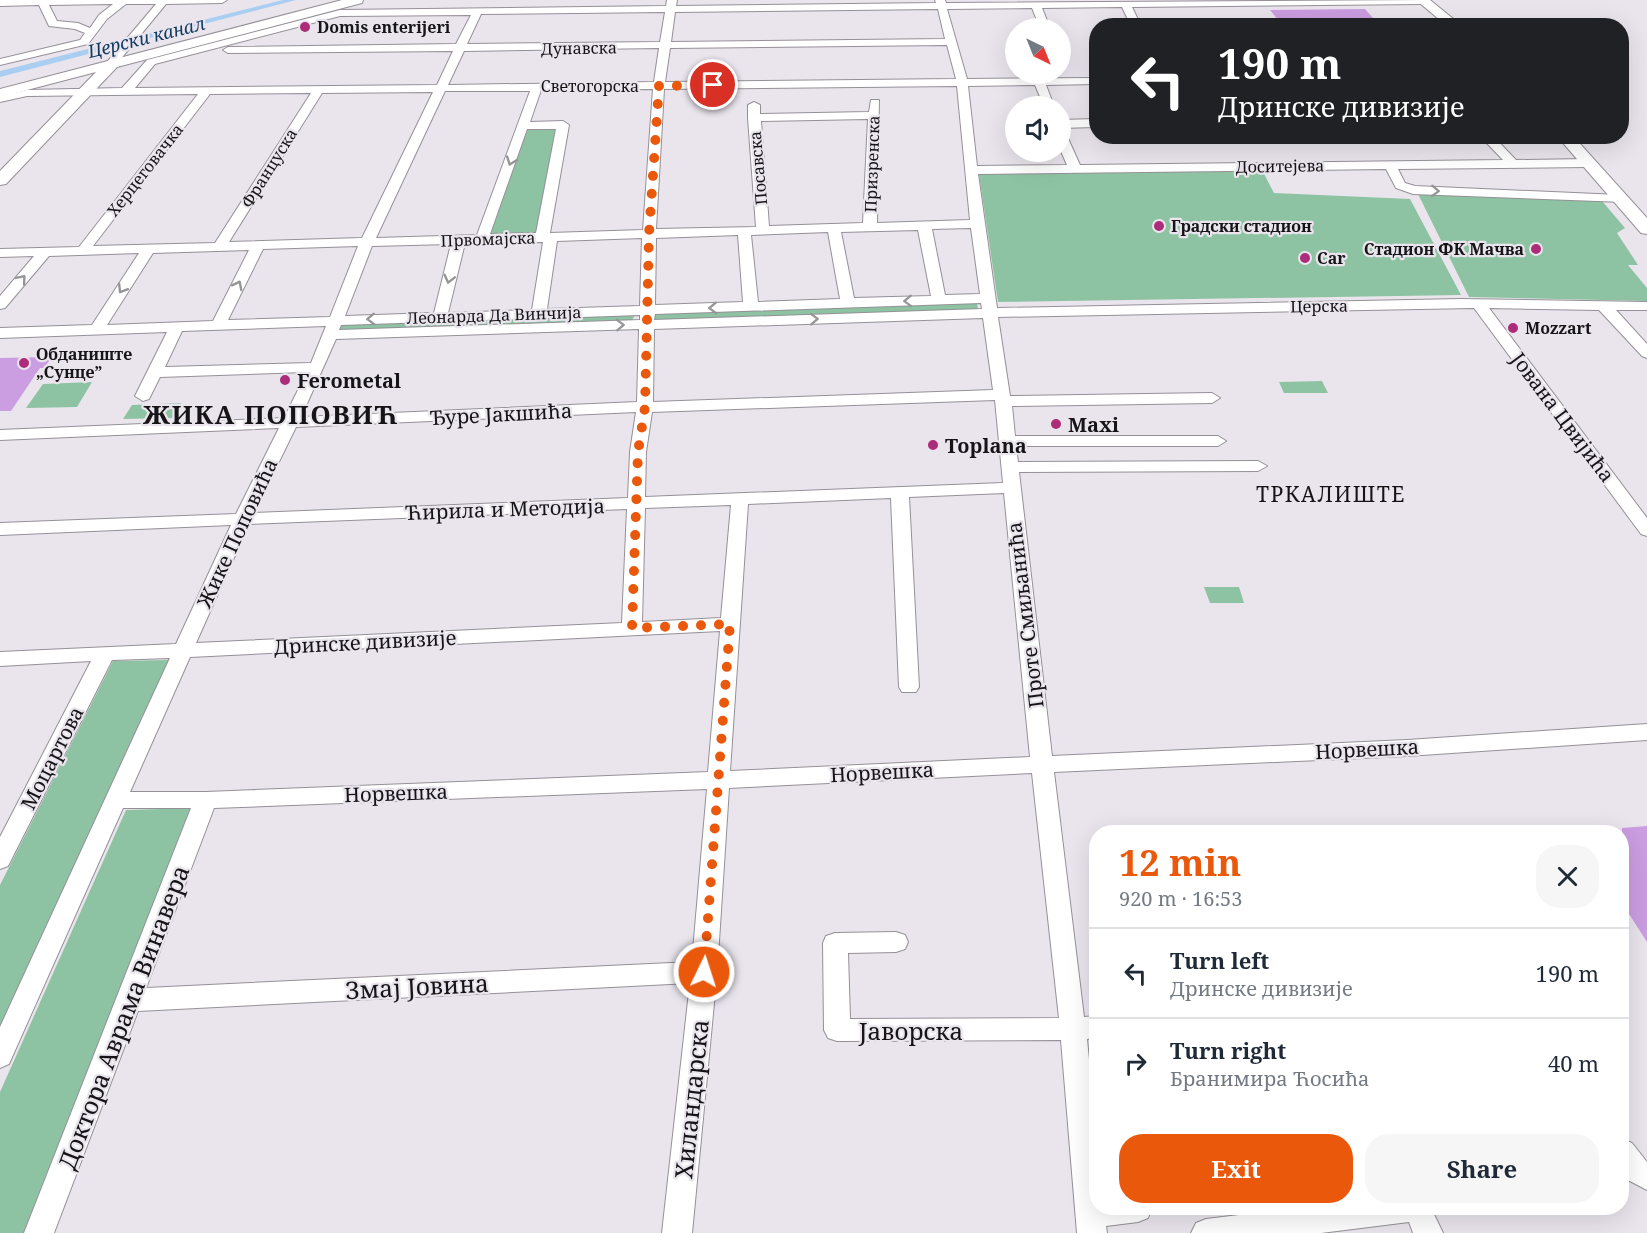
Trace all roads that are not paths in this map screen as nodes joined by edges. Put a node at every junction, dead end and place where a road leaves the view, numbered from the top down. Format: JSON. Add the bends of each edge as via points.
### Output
{"nodes":[{"id":1,"x":222,"y":0,"type":"edge"},
{"id":2,"x":357,"y":0,"type":"edge"},
{"id":3,"x":1422,"y":0,"type":"edge"},
{"id":4,"x":124,"y":1,"type":"edge"},
{"id":5,"x":164,"y":1,"type":"edge"},
{"id":6,"x":1315,"y":1,"type":"edge"},
{"id":7,"x":42,"y":2,"type":"junction"},
{"id":8,"x":0,"y":3,"type":"edge"},
{"id":9,"x":852,"y":3,"type":"edge"},
{"id":10,"x":940,"y":3,"type":"edge"},
{"id":11,"x":672,"y":4,"type":"edge"},
{"id":12,"x":759,"y":4,"type":"edge"},
{"id":13,"x":1125,"y":4,"type":"junction"},
{"id":14,"x":1036,"y":5,"type":"junction"},
{"id":15,"x":477,"y":12,"type":"junction"},
{"id":16,"x":1041,"y":18,"type":"edge"},
{"id":17,"x":1132,"y":18,"type":"edge"},
{"id":18,"x":1446,"y":18,"type":"edge"},
{"id":19,"x":91,"y":31,"type":"junction"},
{"id":20,"x":951,"y":42,"type":"junction"},
{"id":21,"x":665,"y":46,"type":"junction"},
{"id":22,"x":207,"y":48,"type":"junction"},
{"id":23,"x":458,"y":50,"type":"junction"},
{"id":24,"x":121,"y":51,"type":"junction"},
{"id":25,"x":157,"y":52,"type":"junction"},
{"id":26,"x":0,"y":63,"type":"edge"},
{"id":27,"x":111,"y":64,"type":"junction"},
{"id":28,"x":45,"y":81,"type":"junction"},
{"id":29,"x":1005,"y":81,"type":"edge"},
{"id":30,"x":1071,"y":81,"type":"edge"},
{"id":31,"x":1089,"y":81,"type":"edge"},
{"id":32,"x":962,"y":82,"type":"junction"},
{"id":33,"x":537,"y":86,"type":"junction"},
{"id":34,"x":659,"y":86,"type":"junction"},
{"id":35,"x":440,"y":88,"type":"junction"},
{"id":36,"x":86,"y":90,"type":"junction"},
{"id":37,"x":207,"y":90,"type":"junction"},
{"id":38,"x":318,"y":90,"type":"junction"},
{"id":39,"x":126,"y":91,"type":"junction"},
{"id":40,"x":0,"y":93,"type":"edge"},
{"id":41,"x":0,"y":99,"type":"edge"},
{"id":42,"x":754,"y":112,"type":"joint"},
{"id":43,"x":1089,"y":123,"type":"edge"},
{"id":44,"x":1071,"y":124,"type":"edge"},
{"id":45,"x":524,"y":126,"type":"junction"},
{"id":46,"x":1495,"y":144,"type":"edge"},
{"id":47,"x":1571,"y":144,"type":"edge"},
{"id":48,"x":1071,"y":160,"type":"edge"},
{"id":49,"x":1518,"y":163,"type":"junction"},
{"id":50,"x":1588,"y":163,"type":"junction"},
{"id":51,"x":1390,"y":165,"type":"junction"},
{"id":52,"x":1075,"y":169,"type":"junction"},
{"id":53,"x":971,"y":170,"type":"junction"},
{"id":54,"x":0,"y":180,"type":"edge"},
{"id":55,"x":1556,"y":196,"type":"junction"},
{"id":56,"x":1619,"y":199,"type":"junction"},
{"id":57,"x":976,"y":224,"type":"junction"},
{"id":58,"x":924,"y":225,"type":"junction"},
{"id":59,"x":870,"y":227,"type":"junction"},
{"id":60,"x":834,"y":228,"type":"junction"},
{"id":61,"x":1647,"y":229,"type":"edge"},
{"id":62,"x":763,"y":230,"type":"junction"},
{"id":63,"x":744,"y":231,"type":"junction"},
{"id":64,"x":649,"y":234,"type":"junction"},
{"id":65,"x":547,"y":238,"type":"junction"},
{"id":66,"x":482,"y":239,"type":"junction"},
{"id":67,"x":459,"y":240,"type":"junction"},
{"id":68,"x":368,"y":242,"type":"junction"},
{"id":69,"x":220,"y":246,"type":"junction"},
{"id":70,"x":258,"y":246,"type":"junction"},
{"id":71,"x":148,"y":249,"type":"junction"},
{"id":72,"x":83,"y":250,"type":"junction"},
{"id":73,"x":45,"y":252,"type":"junction"},
{"id":74,"x":0,"y":253,"type":"edge"},
{"id":75,"x":939,"y":300,"type":"junction"},
{"id":76,"x":848,"y":303,"type":"junction"},
{"id":77,"x":1479,"y":304,"type":"junction"},
{"id":78,"x":0,"y":305,"type":"edge"},
{"id":79,"x":752,"y":306,"type":"junction"},
{"id":80,"x":989,"y":306,"type":"junction"},
{"id":81,"x":1604,"y":306,"type":"junction"},
{"id":82,"x":1647,"y":306,"type":"edge"},
{"id":83,"x":539,"y":314,"type":"junction"},
{"id":84,"x":440,"y":317,"type":"junction"},
{"id":85,"x":647,"y":317,"type":"junction"},
{"id":86,"x":218,"y":325,"type":"junction"},
{"id":87,"x":177,"y":326,"type":"junction"},
{"id":88,"x":333,"y":328,"type":"junction"},
{"id":89,"x":97,"y":329,"type":"junction"},
{"id":90,"x":0,"y":333,"type":"edge"},
{"id":91,"x":1647,"y":353,"type":"edge"},
{"id":92,"x":317,"y":368,"type":"junction"},
{"id":93,"x":155,"y":372,"type":"junction"},
{"id":94,"x":143,"y":396,"type":"dead end"},
{"id":95,"x":1002,"y":398,"type":"junction"},
{"id":96,"x":1212,"y":398,"type":"dead end"},
{"id":97,"x":645,"y":407,"type":"junction"},
{"id":98,"x":290,"y":422,"type":"junction"},
{"id":99,"x":0,"y":435,"type":"edge"},
{"id":100,"x":1006,"y":441,"type":"junction"},
{"id":101,"x":1218,"y":441,"type":"dead end"},
{"id":102,"x":1258,"y":466,"type":"dead end"},
{"id":103,"x":1008,"y":467,"type":"junction"},
{"id":104,"x":1010,"y":488,"type":"junction"},
{"id":105,"x":900,"y":492,"type":"junction"},
{"id":106,"x":740,"y":499,"type":"junction"},
{"id":107,"x":638,"y":503,"type":"junction"},
{"id":108,"x":242,"y":519,"type":"junction"},
{"id":109,"x":0,"y":529,"type":"edge"},
{"id":110,"x":1647,"y":530,"type":"edge"},
{"id":111,"x":730,"y":624,"type":"junction"},
{"id":112,"x":632,"y":628,"type":"junction"},
{"id":113,"x":183,"y":651,"type":"junction"},
{"id":114,"x":104,"y":656,"type":"junction"},
{"id":115,"x":0,"y":660,"type":"edge"},
{"id":116,"x":909,"y":687,"type":"dead end"},
{"id":117,"x":1647,"y":732,"type":"edge"},
{"id":118,"x":1042,"y":764,"type":"junction"},
{"id":119,"x":717,"y":780,"type":"junction"},
{"id":120,"x":116,"y":800,"type":"junction"},
{"id":121,"x":206,"y":800,"type":"junction"},
{"id":122,"x":0,"y":860,"type":"edge"},
{"id":123,"x":896,"y":942,"type":"dead end"},
{"id":124,"x":704,"y":972,"type":"junction"},
{"id":125,"x":130,"y":1000,"type":"junction"},
{"id":126,"x":1085,"y":1028,"type":"edge"},
{"id":127,"x":0,"y":1056,"type":"edge"},
{"id":128,"x":1089,"y":1159,"type":"edge"},
{"id":129,"x":1629,"y":1163,"type":"edge"},
{"id":130,"x":1647,"y":1177,"type":"edge"},
{"id":131,"x":1117,"y":1215,"type":"edge"},
{"id":132,"x":1353,"y":1215,"type":"edge"},
{"id":133,"x":1420,"y":1215,"type":"edge"},
{"id":134,"x":1091,"y":1224,"type":"edge"},
{"id":135,"x":39,"y":1233,"type":"edge"},
{"id":136,"x":677,"y":1233,"type":"edge"},
{"id":137,"x":1206,"y":1233,"type":"edge"},
{"id":138,"x":1428,"y":1233,"type":"edge"}],
"edges":[{"from":1,"to":5,"type":"street"},
{"from":2,"to":25,"type":"main road"},
{"from":3,"to":6,"type":"street"},
{"from":3,"to":18,"type":"main road"},
{"from":4,"to":5,"type":"street"},
{"from":4,"to":7,"type":"street"},
{"from":4,"to":19,"type":"street"},
{"from":5,"to":24,"type":"street"},
{"from":6,"to":13,"type":"street"},
{"from":7,"to":8,"type":"street"},
{"from":7,"to":19,"type":"street","via":[[53,24]]},
{"from":9,"to":10,"type":"street"},
{"from":9,"to":12,"type":"street"},
{"from":10,"to":14,"type":"street"},
{"from":10,"to":20,"type":"street","name":"Проте Смиљанића"},
{"from":11,"to":12,"type":"street"},
{"from":11,"to":15,"type":"street"},
{"from":11,"to":21,"type":"street"},
{"from":13,"to":14,"type":"street"},
{"from":13,"to":17,"type":"street"},
{"from":14,"to":16,"type":"street"},
{"from":15,"to":22,"type":"street","via":[[340,13]]},
{"from":15,"to":23,"type":"street","name":"Жике Поповића"},
{"from":19,"to":26,"type":"street","via":[[88,40],[80,44]]},
{"from":20,"to":21,"type":"street","name":"Дунавска"},
{"from":20,"to":32,"type":"street","name":"Проте Смиљанића"},
{"from":21,"to":23,"type":"street","name":"Дунавска"},
{"from":21,"to":34,"type":"street"},
{"from":22,"to":23,"type":"street","name":"Дунавска"},
{"from":22,"to":39,"type":"street","via":[[151,62]]},
{"from":23,"to":35,"type":"street","name":"Жике Поповића"},
{"from":24,"to":25,"type":"main road"},
{"from":24,"to":27,"type":"street"},
{"from":25,"to":27,"type":"main road"},
{"from":27,"to":28,"type":"main road"},
{"from":27,"to":36,"type":"main road"},
{"from":28,"to":36,"type":"main road","via":[[78,80]]},
{"from":28,"to":40,"type":"main road"},
{"from":29,"to":32,"type":"street","name":"Светогорска"},
{"from":30,"to":31,"type":"street","name":"Светогорска"},
{"from":32,"to":34,"type":"street","name":"Светогорска"},
{"from":32,"to":53,"type":"street","name":"Проте Смиљанића"},
{"from":33,"to":34,"type":"street","name":"Светогорска"},
{"from":33,"to":35,"type":"street","name":"Светогорска"},
{"from":33,"to":45,"type":"street"},
{"from":34,"to":64,"type":"street"},
{"from":35,"to":38,"type":"street","name":"Светогорска"},
{"from":35,"to":68,"type":"street","name":"Жике Поповића"},
{"from":36,"to":39,"type":"street","name":"Светогорска"},
{"from":36,"to":41,"type":"street","name":"Светогорска","via":[[27,93]]},
{"from":36,"to":54,"type":"main road"},
{"from":37,"to":38,"type":"street","name":"Светогорска"},
{"from":37,"to":39,"type":"street","name":"Светогорска"},
{"from":37,"to":72,"type":"street","name":"Херцеговачка"},
{"from":38,"to":69,"type":"street","name":"Француска"},
{"from":42,"to":59,"type":"street","name":"Призренска","via":[[874,108]]},
{"from":42,"to":62,"type":"street","name":"Посавска"},
{"from":43,"to":44,"type":"street"},
{"from":45,"to":65,"type":"street","via":[[563,125]]},
{"from":45,"to":66,"type":"street","one_way":true},
{"from":46,"to":49,"type":"street"},
{"from":47,"to":50,"type":"main road"},
{"from":48,"to":52,"type":"street"},
{"from":49,"to":50,"type":"street","name":"Доситејева"},
{"from":49,"to":51,"type":"street","name":"Доситејева"},
{"from":49,"to":55,"type":"street"},
{"from":50,"to":56,"type":"main road"},
{"from":51,"to":52,"type":"street","name":"Доситејева"},
{"from":51,"to":55,"type":"street","one_way":true,"via":[[1400,185],[1409,189]]},
{"from":52,"to":53,"type":"street","name":"Доситејева"},
{"from":53,"to":57,"type":"street","name":"Проте Смиљанића"},
{"from":55,"to":56,"type":"street"},
{"from":56,"to":61,"type":"main road"},
{"from":57,"to":58,"type":"street","name":"Првомајска"},
{"from":57,"to":80,"type":"street","name":"Проте Смиљанића"},
{"from":58,"to":59,"type":"street","name":"Првомајска"},
{"from":58,"to":75,"type":"street"},
{"from":59,"to":60,"type":"street","name":"Првомајска"},
{"from":60,"to":62,"type":"street","name":"Првомајска"},
{"from":60,"to":76,"type":"street"},
{"from":62,"to":63,"type":"street","name":"Првомајска"},
{"from":63,"to":64,"type":"street","name":"Првомајска"},
{"from":63,"to":79,"type":"street"},
{"from":64,"to":65,"type":"street","name":"Првомајска"},
{"from":64,"to":85,"type":"street"},
{"from":65,"to":66,"type":"street","name":"Првомајска"},
{"from":65,"to":83,"type":"street"},
{"from":66,"to":67,"type":"street","name":"Првомајска"},
{"from":67,"to":68,"type":"street","name":"Првомајска"},
{"from":67,"to":84,"type":"street","one_way":true},
{"from":68,"to":70,"type":"street","name":"Првомајска"},
{"from":68,"to":88,"type":"street","name":"Жике Поповића"},
{"from":69,"to":70,"type":"street","name":"Првомајска"},
{"from":69,"to":71,"type":"street","name":"Првомајска"},
{"from":86,"to":70,"type":"street","one_way":true},
{"from":71,"to":72,"type":"street","name":"Првомајска"},
{"from":71,"to":89,"type":"street","one_way":true},
{"from":72,"to":73,"type":"street","name":"Првомајска"},
{"from":73,"to":74,"type":"street","name":"Првомајска"},
{"from":78,"to":73,"type":"street","one_way":true},
{"from":75,"to":76,"type":"street","name":"Леонарда Да Винчија","one_way":true},
{"from":75,"to":80,"type":"street","name":"Леонарда Да Винчија"},
{"from":76,"to":79,"type":"street","name":"Леонарда Да Винчија"},
{"from":77,"to":80,"type":"street","name":"Церска"},
{"from":77,"to":81,"type":"street","name":"Церска"},
{"from":77,"to":110,"type":"street","name":"Јована Цвијића"},
{"from":79,"to":85,"type":"street","name":"Леонарда Да Винчија","one_way":true},
{"from":85,"to":80,"type":"street","name":"Леонарда Да Винчија","one_way":true},
{"from":80,"to":95,"type":"street","name":"Проте Смиљанића"},
{"from":81,"to":82,"type":"street","name":"Церска"},
{"from":81,"to":91,"type":"street"},
{"from":83,"to":84,"type":"street","name":"Леонарда Да Винчија"},
{"from":83,"to":85,"type":"street","name":"Леонарда Да Винчија"},
{"from":84,"to":88,"type":"street","name":"Леонарда Да Винчија","one_way":true},
{"from":88,"to":85,"type":"street","name":"Леонарда Да Винчија","one_way":true},
{"from":85,"to":97,"type":"street"},
{"from":86,"to":87,"type":"street","name":"Леонарда Да Винчија"},
{"from":86,"to":88,"type":"street","name":"Леонарда Да Винчија"},
{"from":87,"to":89,"type":"street","name":"Леонарда Да Винчија"},
{"from":87,"to":93,"type":"street"},
{"from":88,"to":92,"type":"street","name":"Жике Поповића"},
{"from":89,"to":90,"type":"street","name":"Леонарда Да Винчија"},
{"from":92,"to":93,"type":"street"},
{"from":92,"to":98,"type":"street","name":"Жике Поповића"},
{"from":93,"to":94,"type":"street"},
{"from":95,"to":96,"type":"street","name":"Ђуре Јакшића"},
{"from":95,"to":97,"type":"street","name":"Ђуре Јакшића"},
{"from":95,"to":100,"type":"street","name":"Проте Смиљанића"},
{"from":97,"to":98,"type":"street","name":"Ђуре Јакшића"},
{"from":97,"to":107,"type":"street","via":[[638,452]]},
{"from":98,"to":99,"type":"street","name":"Ђуре Јакшића"},
{"from":98,"to":108,"type":"street","name":"Жике Поповића"},
{"from":100,"to":101,"type":"street"},
{"from":100,"to":103,"type":"street","name":"Проте Смиљанића"},
{"from":102,"to":103,"type":"street"},
{"from":103,"to":104,"type":"street","name":"Проте Смиљанића"},
{"from":104,"to":105,"type":"street","name":"Ћирила и Методија"},
{"from":104,"to":118,"type":"street","name":"Проте Смиљанића"},
{"from":105,"to":106,"type":"street","name":"Ћирила и Методија"},
{"from":105,"to":116,"type":"street"},
{"from":106,"to":107,"type":"street","name":"Ћирила и Методија"},
{"from":106,"to":111,"type":"street","name":"Хиландарска"},
{"from":107,"to":108,"type":"street","name":"Ћирила и Методија"},
{"from":107,"to":112,"type":"street"},
{"from":108,"to":109,"type":"street","name":"Ћирила и Методија"},
{"from":108,"to":113,"type":"street","name":"Жике Поповића"},
{"from":111,"to":112,"type":"street","name":"Дринске дивизије"},
{"from":111,"to":119,"type":"street","name":"Хиландарска"},
{"from":112,"to":113,"type":"street","name":"Дринске дивизије"},
{"from":113,"to":114,"type":"street","name":"Дринске дивизије"},
{"from":113,"to":120,"type":"street","name":"Жике Поповића"},
{"from":114,"to":115,"type":"street","name":"Дринске дивизије"},
{"from":114,"to":122,"type":"street","name":"Моцартова"},
{"from":117,"to":118,"type":"street","name":"Норвешка","via":[[1407,748]]},
{"from":118,"to":119,"type":"street","name":"Норвешка"},
{"from":118,"to":126,"type":"street","name":"Проте Смиљанића"},
{"from":119,"to":121,"type":"street","name":"Норвешка"},
{"from":119,"to":124,"type":"street","name":"Хиландарска"},
{"from":120,"to":121,"type":"street","name":"Норвешка"},
{"from":120,"to":127,"type":"street","name":"Жике Поповића"},
{"from":121,"to":125,"type":"street","name":"Доктора Аврама Винавера"},
{"from":123,"to":126,"type":"street","name":"Јаворска","via":[[835,943],[837,1030]]},
{"from":124,"to":125,"type":"street","name":"Змај Јовина"},
{"from":124,"to":136,"type":"street","name":"Хиландарска"},
{"from":125,"to":135,"type":"street","name":"Доктора Аврама Винавера"},
{"from":126,"to":128,"type":"street","name":"Проте Смиљанића"},
{"from":129,"to":130,"type":"street"},
{"from":131,"to":134,"type":"street"},
{"from":132,"to":137,"type":"street"},
{"from":133,"to":138,"type":"street"}]}
